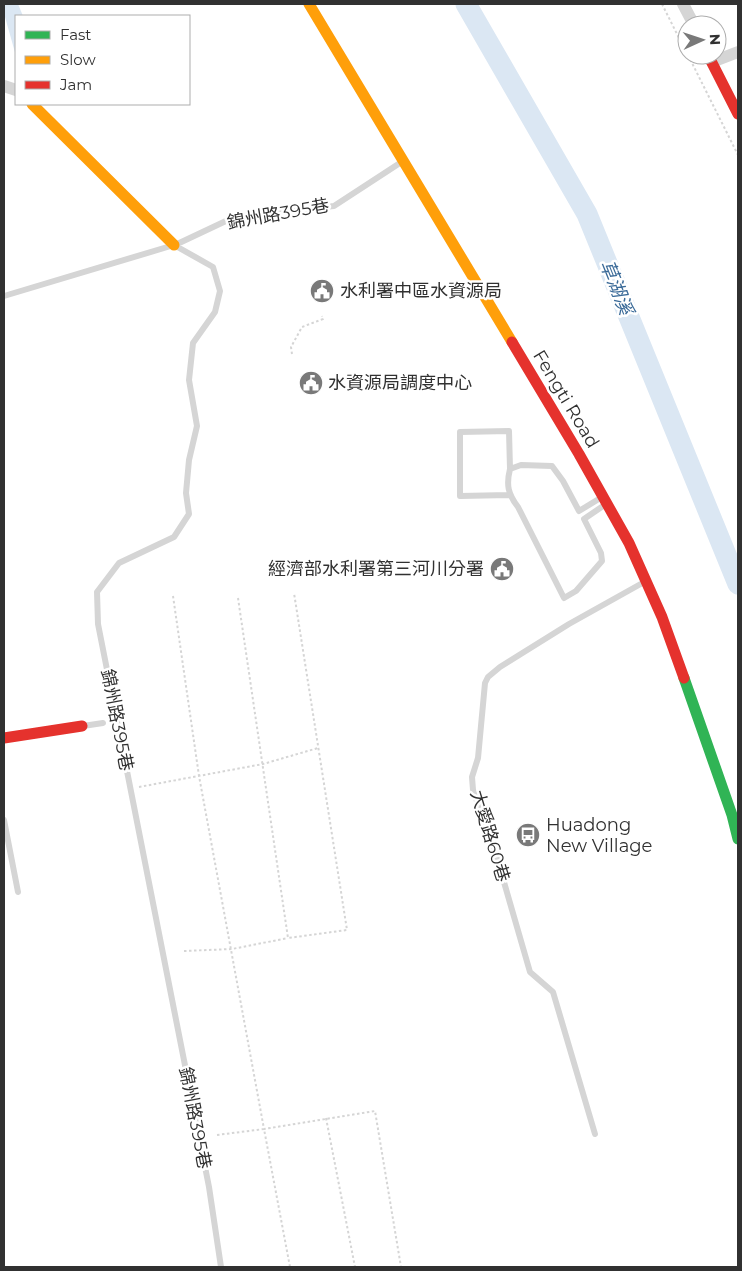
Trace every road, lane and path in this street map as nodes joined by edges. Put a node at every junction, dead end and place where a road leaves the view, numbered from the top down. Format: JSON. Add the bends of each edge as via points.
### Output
{"nodes":[{"id":1,"x":309,"y":4,"type":"edge"},
{"id":2,"x":662,"y":4,"type":"edge"},
{"id":3,"x":677,"y":34,"type":"edge"},
{"id":4,"x":693,"y":65,"type":"edge"},
{"id":5,"x":713,"y":65,"type":"edge"},
{"id":6,"x":33,"y":105,"type":"edge"},
{"id":7,"x":738,"y":114,"type":"edge"},
{"id":8,"x":738,"y":155,"type":"edge"},
{"id":9,"x":404,"y":160,"type":"junction"},
{"id":10,"x":174,"y":246,"type":"junction"},
{"id":11,"x":4,"y":296,"type":"edge"},
{"id":12,"x":322,"y":316,"type":"dead end"},
{"id":13,"x":292,"y":354,"type":"dead end"},
{"id":14,"x":510,"y":469,"type":"junction"},
{"id":15,"x":509,"y":495,"type":"junction"},
{"id":16,"x":605,"y":500,"type":"junction"},
{"id":17,"x":647,"y":580,"type":"junction"},
{"id":18,"x":294,"y":592,"type":"dead end"},
{"id":19,"x":173,"y":596,"type":"dead end"},
{"id":20,"x":238,"y":598,"type":"dead end"},
{"id":21,"x":103,"y":723,"type":"dead end"},
{"id":22,"x":82,"y":726,"type":"joint"},
{"id":23,"x":4,"y":738,"type":"edge"},
{"id":24,"x":318,"y":748,"type":"junction"},
{"id":25,"x":263,"y":764,"type":"junction"},
{"id":26,"x":199,"y":776,"type":"junction"},
{"id":27,"x":139,"y":787,"type":"dead end"},
{"id":28,"x":4,"y":820,"type":"edge"},
{"id":29,"x":738,"y":839,"type":"edge"},
{"id":30,"x":18,"y":892,"type":"dead end"},
{"id":31,"x":288,"y":938,"type":"junction"},
{"id":32,"x":232,"y":949,"type":"junction"},
{"id":33,"x":184,"y":950,"type":"dead end"},
{"id":34,"x":326,"y":1118,"type":"junction"},
{"id":35,"x":264,"y":1129,"type":"junction"},
{"id":36,"x":595,"y":1134,"type":"dead end"},
{"id":37,"x":217,"y":1135,"type":"dead end"},
{"id":38,"x":221,"y":1267,"type":"edge"},
{"id":39,"x":290,"y":1267,"type":"edge"},
{"id":40,"x":354,"y":1267,"type":"edge"},
{"id":41,"x":401,"y":1267,"type":"edge"}],
"edges":[{"from":1,"to":9,"type":"street","name":"Fengti Road"},
{"from":2,"to":3,"type":"path"},
{"from":4,"to":8,"type":"path"},
{"from":5,"to":7,"type":"street"},
{"from":6,"to":10,"type":"street","name":"錦州路395巷"},
{"from":9,"to":10,"type":"lane","name":"錦州路395巷","via":[[334,206],[244,216],[228,220]]},
{"from":9,"to":16,"type":"street","name":"Fengti Road"},
{"from":10,"to":11,"type":"lane","name":"錦州路395巷"},
{"from":10,"to":38,"type":"lane","name":"錦州路395巷","via":[[213,267],[220,291],[215,312],[193,343],[190,380],[197,426],[186,492],[189,514],[174,537],[119,562],[97,592],[98,624],[209,1187]]},
{"from":12,"to":13,"type":"path","via":[[323,319],[302,327],[291,347]]},
{"from":14,"to":15,"type":"lane"},
{"from":14,"to":15,"type":"lane","via":[[510,431],[460,432],[460,496]]},
{"from":14,"to":16,"type":"lane","via":[[552,466],[579,511]]},
{"from":15,"to":16,"type":"lane","via":[[564,598],[576,591],[602,561],[584,519]]},
{"from":16,"to":17,"type":"street","name":"Fengti Road"},
{"from":17,"to":29,"type":"street","name":"Fengti Road","via":[[703,731]]},
{"from":17,"to":36,"type":"lane","name":"大愛路60巷","via":[[569,624],[488,677],[478,758],[472,777],[530,972],[553,992]]},
{"from":18,"to":24,"type":"path"},
{"from":19,"to":26,"type":"path"},
{"from":20,"to":25,"type":"path"},
{"from":21,"to":22,"type":"lane"},
{"from":22,"to":23,"type":"street"},
{"from":24,"to":25,"type":"path"},
{"from":24,"to":31,"type":"path","via":[[347,930]]},
{"from":25,"to":26,"type":"path"},
{"from":25,"to":31,"type":"path"},
{"from":26,"to":27,"type":"path"},
{"from":26,"to":32,"type":"path"},
{"from":28,"to":30,"type":"lane"},
{"from":31,"to":32,"type":"path"},
{"from":32,"to":33,"type":"path"},
{"from":32,"to":35,"type":"path"},
{"from":34,"to":35,"type":"path"},
{"from":34,"to":40,"type":"path"},
{"from":34,"to":41,"type":"path","via":[[375,1111]]},
{"from":35,"to":37,"type":"path"},
{"from":35,"to":39,"type":"path"}]}
